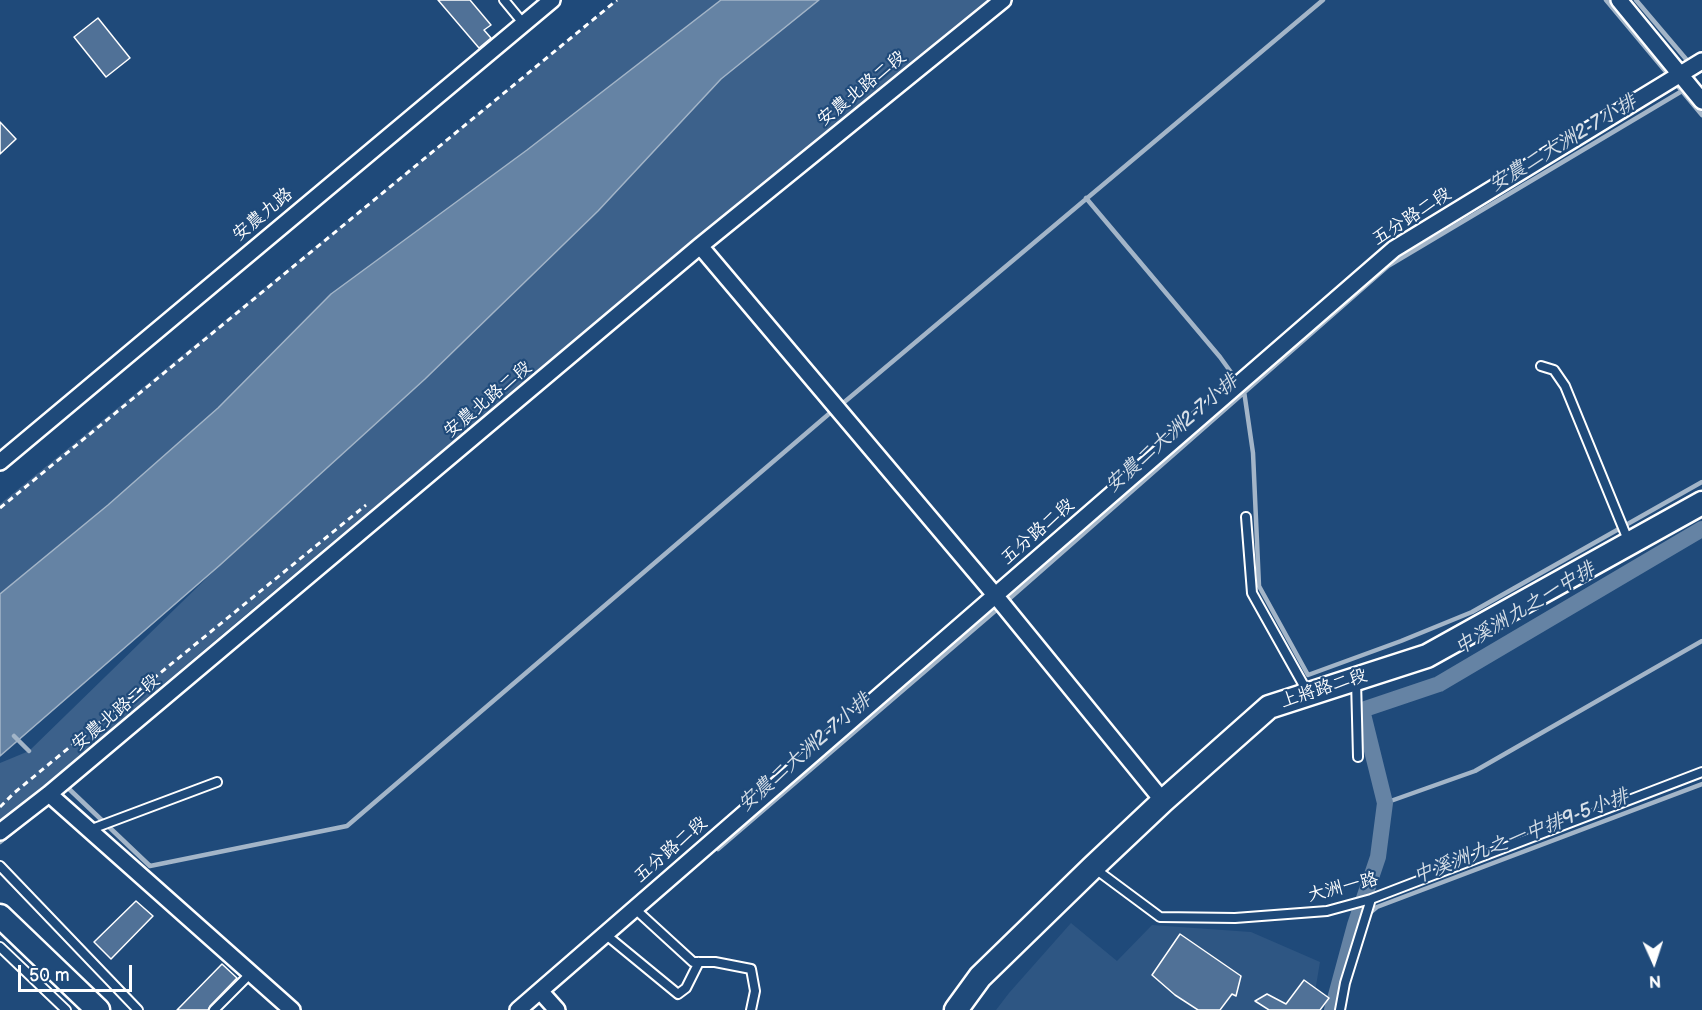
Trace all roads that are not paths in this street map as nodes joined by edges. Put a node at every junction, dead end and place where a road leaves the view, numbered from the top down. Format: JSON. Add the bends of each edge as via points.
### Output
{"nodes":[{"id":1,"x":504,"y":0,"type":"edge"},
{"id":2,"x":552,"y":0,"type":"edge"},
{"id":3,"x":1003,"y":0,"type":"edge"},
{"id":4,"x":1619,"y":0,"type":"edge"},
{"id":5,"x":523,"y":23,"type":"junction"},
{"id":6,"x":1702,"y":62,"type":"edge"},
{"id":7,"x":1681,"y":75,"type":"junction"},
{"id":8,"x":1702,"y":101,"type":"edge"},
{"id":9,"x":700,"y":246,"type":"junction"},
{"id":10,"x":1541,"y":366,"type":"dead end"},
{"id":11,"x":0,"y":462,"type":"edge"},
{"id":12,"x":1702,"y":503,"type":"edge"},
{"id":13,"x":1246,"y":517,"type":"dead end"},
{"id":14,"x":1629,"y":544,"type":"junction"},
{"id":15,"x":995,"y":595,"type":"junction"},
{"id":16,"x":1356,"y":679,"type":"junction"},
{"id":17,"x":1309,"y":694,"type":"junction"},
{"id":18,"x":1358,"y":757,"type":"dead end"},
{"id":19,"x":1702,"y":772,"type":"edge"},
{"id":20,"x":217,"y":782,"type":"dead end"},
{"id":21,"x":49,"y":794,"type":"junction"},
{"id":22,"x":1163,"y":801,"type":"junction"},
{"id":23,"x":89,"y":830,"type":"junction"},
{"id":24,"x":0,"y":832,"type":"edge"},
{"id":25,"x":0,"y":866,"type":"edge"},
{"id":26,"x":1093,"y":867,"type":"junction"},
{"id":27,"x":1371,"y":899,"type":"junction"},
{"id":28,"x":634,"y":908,"type":"junction"},
{"id":29,"x":0,"y":916,"type":"edge"},
{"id":30,"x":605,"y":934,"type":"junction"},
{"id":31,"x":0,"y":947,"type":"edge"},
{"id":32,"x":699,"y":962,"type":"junction"},
{"id":33,"x":250,"y":973,"type":"junction"},
{"id":34,"x":540,"y":991,"type":"junction"},
{"id":35,"x":66,"y":1010,"type":"edge"},
{"id":36,"x":98,"y":1010,"type":"edge"},
{"id":37,"x":138,"y":1010,"type":"edge"},
{"id":38,"x":214,"y":1010,"type":"edge"},
{"id":39,"x":292,"y":1010,"type":"edge"},
{"id":40,"x":518,"y":1010,"type":"edge"},
{"id":41,"x":557,"y":1010,"type":"edge"},
{"id":42,"x":751,"y":1010,"type":"edge"},
{"id":43,"x":956,"y":1010,"type":"edge"},
{"id":44,"x":1340,"y":1010,"type":"edge"}],
"edges":[{"from":1,"to":5,"type":"lane"},
{"from":2,"to":5,"type":"street","name":"安農九路"},
{"from":3,"to":9,"type":"street","name":"安農北路二段"},
{"from":4,"to":7,"type":"street"},
{"from":5,"to":11,"type":"street","name":"安農九路"},
{"from":6,"to":7,"type":"street","name":"五分路二段"},
{"from":7,"to":8,"type":"street"},
{"from":7,"to":15,"type":"street","name":"五分路二段","via":[[1394,249]]},
{"from":9,"to":15,"type":"street"},
{"from":9,"to":21,"type":"street","name":"安農北路二段"},
{"from":10,"to":14,"type":"lane","via":[[1554,370],[1565,386]]},
{"from":12,"to":14,"type":"main road","name":"上將路二段"},
{"from":13,"to":17,"type":"lane","via":[[1252,593]]},
{"from":14,"to":16,"type":"main road","name":"上將路二段","via":[[1427,656]]},
{"from":15,"to":22,"type":"street"},
{"from":15,"to":28,"type":"street","name":"五分路二段"},
{"from":16,"to":17,"type":"main road","name":"上將路二段"},
{"from":16,"to":18,"type":"lane"},
{"from":17,"to":22,"type":"main road","name":"上將路二段","via":[[1269,707]]},
{"from":19,"to":27,"type":"lane","name":"大洲一路"},
{"from":20,"to":23,"type":"lane"},
{"from":21,"to":23,"type":"street"},
{"from":21,"to":24,"type":"street","name":"安農北路二段"},
{"from":22,"to":26,"type":"main road","name":"上將路二段"},
{"from":23,"to":33,"type":"street"},
{"from":25,"to":37,"type":"lane"},
{"from":26,"to":27,"type":"lane","name":"大洲一路","via":[[1160,917],[1235,918],[1327,911]]},
{"from":26,"to":43,"type":"main road","name":"上將路二段","via":[[980,977]]},
{"from":27,"to":44,"type":"lane"},
{"from":28,"to":30,"type":"street","name":"五分路二段"},
{"from":28,"to":32,"type":"lane","via":[[693,962]]},
{"from":29,"to":36,"type":"main road"},
{"from":30,"to":32,"type":"lane","via":[[678,994],[693,978]]},
{"from":30,"to":34,"type":"street","name":"五分路二段"},
{"from":31,"to":35,"type":"lane"},
{"from":32,"to":42,"type":"lane","via":[[751,969],[755,991]]},
{"from":33,"to":38,"type":"lane"},
{"from":33,"to":39,"type":"street"},
{"from":34,"to":40,"type":"street","name":"五分路二段"},
{"from":34,"to":41,"type":"street"}]}
